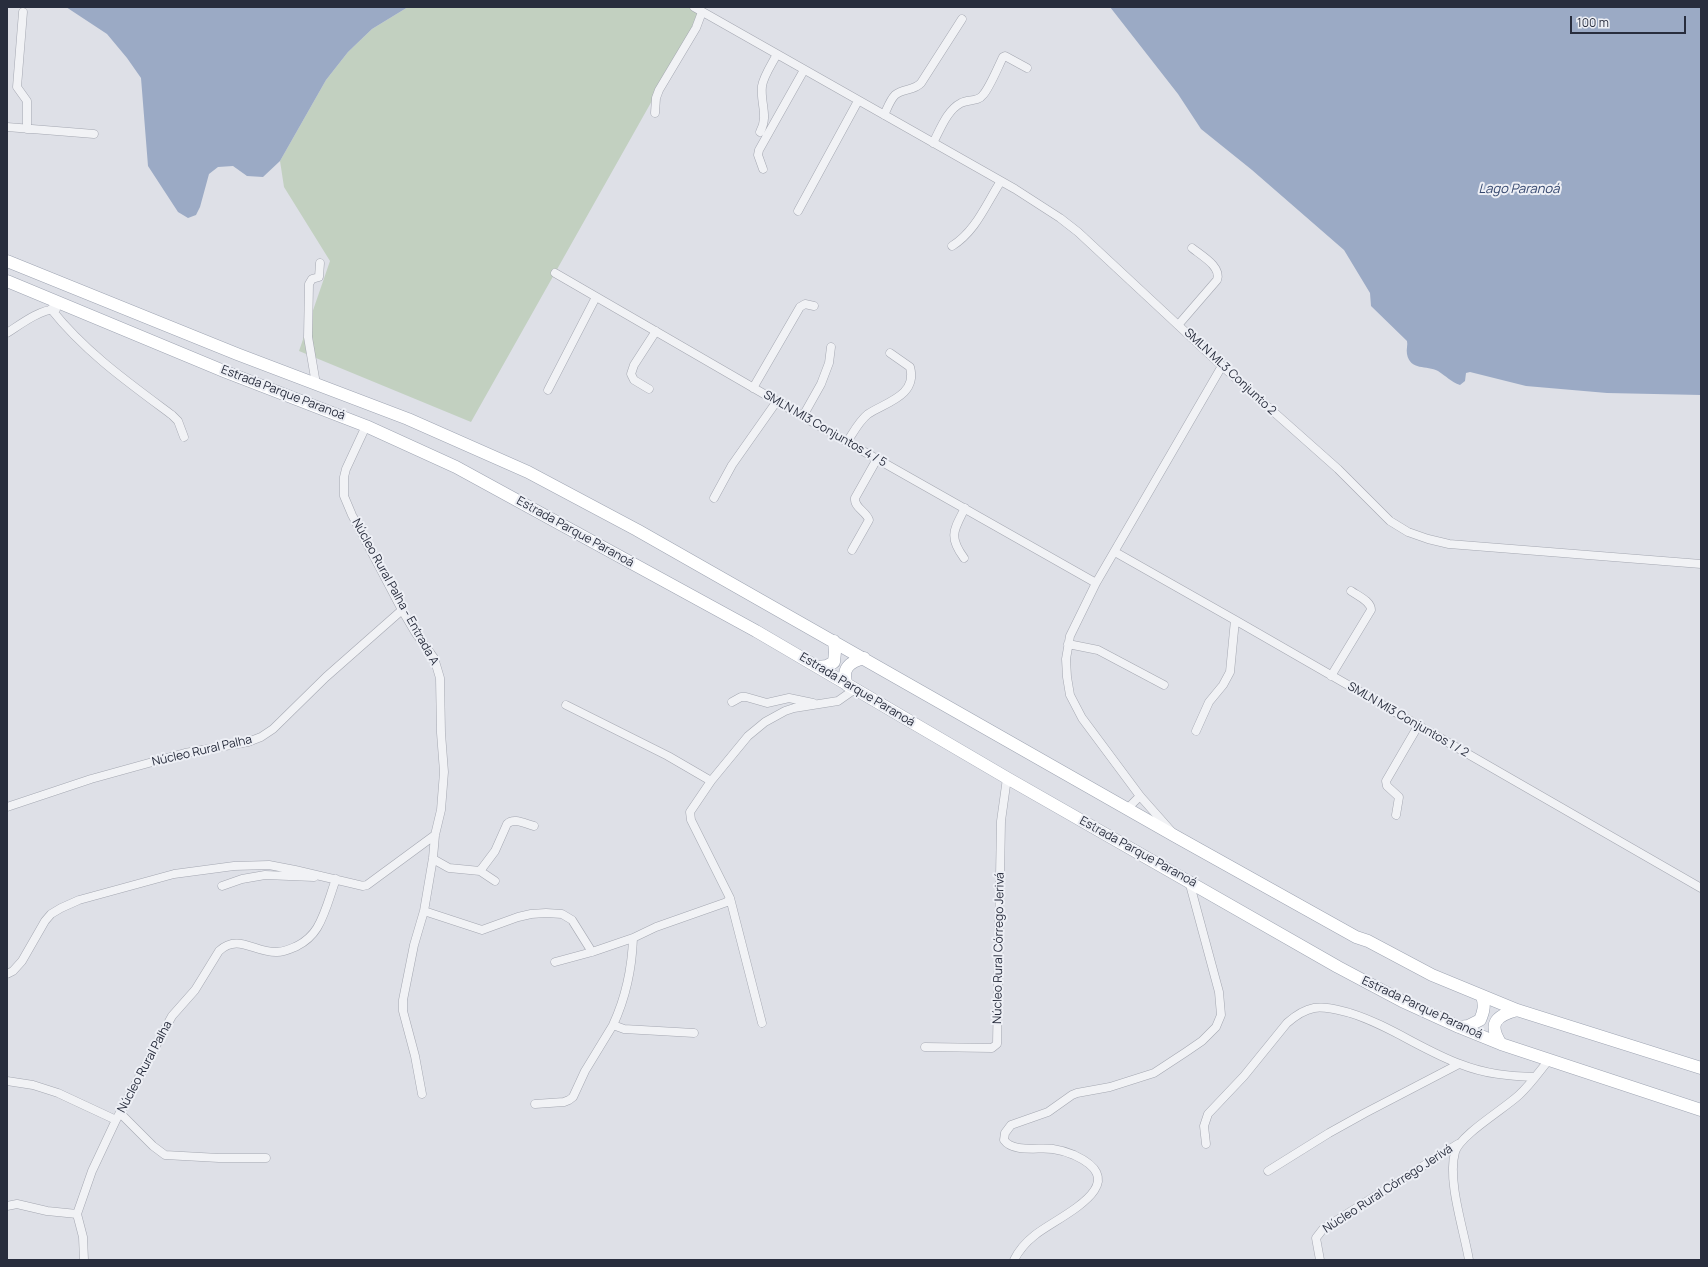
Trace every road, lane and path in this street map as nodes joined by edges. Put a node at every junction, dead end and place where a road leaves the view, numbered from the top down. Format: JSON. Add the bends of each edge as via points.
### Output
{"nodes":[{"id":1,"x":694,"y":7,"type":"edge"},
{"id":2,"x":23,"y":12,"type":"dead end"},
{"id":3,"x":702,"y":12,"type":"junction"},
{"id":4,"x":962,"y":19,"type":"dead end"},
{"id":5,"x":776,"y":54,"type":"junction"},
{"id":6,"x":1027,"y":68,"type":"dead end"},
{"id":7,"x":804,"y":70,"type":"junction"},
{"id":8,"x":858,"y":101,"type":"junction"},
{"id":9,"x":655,"y":113,"type":"dead end"},
{"id":10,"x":884,"y":115,"type":"junction"},
{"id":11,"x":7,"y":128,"type":"edge"},
{"id":12,"x":26,"y":129,"type":"junction"},
{"id":13,"x":760,"y":132,"type":"dead end"},
{"id":14,"x":94,"y":134,"type":"dead end"},
{"id":15,"x":933,"y":143,"type":"junction"},
{"id":16,"x":763,"y":169,"type":"dead end"},
{"id":17,"x":1001,"y":181,"type":"junction"},
{"id":18,"x":798,"y":211,"type":"dead end"},
{"id":19,"x":952,"y":246,"type":"dead end"},
{"id":20,"x":1192,"y":248,"type":"dead end"},
{"id":21,"x":7,"y":260,"type":"edge"},
{"id":22,"x":320,"y":263,"type":"dead end"},
{"id":23,"x":555,"y":273,"type":"dead end"},
{"id":24,"x":7,"y":281,"type":"edge"},
{"id":25,"x":596,"y":297,"type":"junction"},
{"id":26,"x":814,"y":306,"type":"dead end"},
{"id":27,"x":75,"y":308,"type":"junction"},
{"id":28,"x":51,"y":309,"type":"junction"},
{"id":29,"x":1179,"y":324,"type":"junction"},
{"id":30,"x":656,"y":331,"type":"junction"},
{"id":31,"x":7,"y":333,"type":"edge"},
{"id":32,"x":831,"y":348,"type":"dead end"},
{"id":33,"x":890,"y":353,"type":"dead end"},
{"id":34,"x":237,"y":354,"type":"junction"},
{"id":35,"x":1222,"y":366,"type":"junction"},
{"id":36,"x":226,"y":372,"type":"junction"},
{"id":37,"x":316,"y":384,"type":"junction"},
{"id":38,"x":649,"y":388,"type":"dead end"},
{"id":39,"x":753,"y":388,"type":"junction"},
{"id":40,"x":548,"y":390,"type":"dead end"},
{"id":41,"x":778,"y":401,"type":"junction"},
{"id":42,"x":803,"y":416,"type":"junction"},
{"id":43,"x":366,"y":426,"type":"junction"},
{"id":44,"x":184,"y":437,"type":"dead end"},
{"id":45,"x":847,"y":442,"type":"junction"},
{"id":46,"x":877,"y":459,"type":"junction"},
{"id":47,"x":714,"y":498,"type":"dead end"},
{"id":48,"x":965,"y":508,"type":"junction"},
{"id":49,"x":852,"y":550,"type":"dead end"},
{"id":50,"x":1115,"y":552,"type":"junction"},
{"id":51,"x":964,"y":558,"type":"dead end"},
{"id":52,"x":1701,"y":564,"type":"edge"},
{"id":53,"x":1096,"y":583,"type":"junction"},
{"id":54,"x":1351,"y":591,"type":"dead end"},
{"id":55,"x":402,"y":610,"type":"junction"},
{"id":56,"x":1235,"y":620,"type":"junction"},
{"id":57,"x":834,"y":641,"type":"junction"},
{"id":58,"x":1068,"y":644,"type":"junction"},
{"id":59,"x":864,"y":658,"type":"junction"},
{"id":60,"x":818,"y":667,"type":"junction"},
{"id":61,"x":1331,"y":676,"type":"junction"},
{"id":62,"x":1164,"y":685,"type":"dead end"},
{"id":63,"x":851,"y":687,"type":"junction"},
{"id":64,"x":732,"y":702,"type":"dead end"},
{"id":65,"x":818,"y":704,"type":"junction"},
{"id":66,"x":566,"y":705,"type":"dead end"},
{"id":67,"x":1418,"y":726,"type":"junction"},
{"id":68,"x":1196,"y":731,"type":"dead end"},
{"id":69,"x":1007,"y":778,"type":"junction"},
{"id":70,"x":711,"y":781,"type":"junction"},
{"id":71,"x":1140,"y":796,"type":"junction"},
{"id":72,"x":7,"y":807,"type":"edge"},
{"id":73,"x":1128,"y":808,"type":"junction"},
{"id":74,"x":1396,"y":815,"type":"dead end"},
{"id":75,"x":534,"y":826,"type":"dead end"},
{"id":76,"x":435,"y":835,"type":"junction"},
{"id":77,"x":1175,"y":836,"type":"junction"},
{"id":78,"x":433,"y":859,"type":"junction"},
{"id":79,"x":480,"y":872,"type":"junction"},
{"id":80,"x":321,"y":877,"type":"junction"},
{"id":81,"x":336,"y":879,"type":"junction"},
{"id":82,"x":495,"y":881,"type":"dead end"},
{"id":83,"x":1189,"y":881,"type":"junction"},
{"id":84,"x":222,"y":886,"type":"dead end"},
{"id":85,"x":1701,"y":888,"type":"edge"},
{"id":86,"x":730,"y":898,"type":"junction"},
{"id":87,"x":424,"y":911,"type":"junction"},
{"id":88,"x":632,"y":938,"type":"junction"},
{"id":89,"x":592,"y":952,"type":"junction"},
{"id":90,"x":555,"y":962,"type":"dead end"},
{"id":91,"x":7,"y":974,"type":"edge"},
{"id":92,"x":1482,"y":996,"type":"junction"},
{"id":93,"x":1517,"y":1010,"type":"junction"},
{"id":94,"x":762,"y":1023,"type":"dead end"},
{"id":95,"x":614,"y":1025,"type":"junction"},
{"id":96,"x":1459,"y":1027,"type":"junction"},
{"id":97,"x":694,"y":1033,"type":"dead end"},
{"id":98,"x":1501,"y":1044,"type":"junction"},
{"id":99,"x":925,"y":1047,"type":"dead end"},
{"id":100,"x":1548,"y":1061,"type":"junction"},
{"id":101,"x":1459,"y":1064,"type":"junction"},
{"id":102,"x":1701,"y":1068,"type":"edge"},
{"id":103,"x":1535,"y":1077,"type":"junction"},
{"id":104,"x":7,"y":1081,"type":"edge"},
{"id":105,"x":422,"y":1094,"type":"dead end"},
{"id":106,"x":535,"y":1104,"type":"dead end"},
{"id":107,"x":1701,"y":1110,"type":"edge"},
{"id":108,"x":118,"y":1116,"type":"junction"},
{"id":109,"x":1460,"y":1143,"type":"junction"},
{"id":110,"x":1206,"y":1144,"type":"dead end"},
{"id":111,"x":266,"y":1158,"type":"dead end"},
{"id":112,"x":1268,"y":1171,"type":"dead end"},
{"id":113,"x":7,"y":1206,"type":"edge"},
{"id":114,"x":77,"y":1214,"type":"junction"},
{"id":115,"x":84,"y":1260,"type":"edge"},
{"id":116,"x":1014,"y":1260,"type":"edge"},
{"id":117,"x":1320,"y":1260,"type":"edge"},
{"id":118,"x":1469,"y":1260,"type":"edge"}],
"edges":[{"from":1,"to":3,"type":"street","name":"SMLN ML3 Conjunto 2"},
{"from":2,"to":12,"type":"street","via":[[17,87],[27,101]]},
{"from":3,"to":5,"type":"street","name":"SMLN ML3 Conjunto 2"},
{"from":3,"to":9,"type":"street","via":[[696,28],[659,90]]},
{"from":4,"to":10,"type":"street","via":[[921,83],[913,89],[895,95]]},
{"from":5,"to":7,"type":"street","name":"SMLN ML3 Conjunto 2"},
{"from":5,"to":13,"type":"street","via":[[763,82],[762,101],[765,119]]},
{"from":6,"to":15,"type":"street","via":[[1003,57],[983,95],[955,106]]},
{"from":7,"to":8,"type":"street","name":"SMLN ML3 Conjunto 2"},
{"from":7,"to":16,"type":"street","via":[[759,150],[758,155]]},
{"from":8,"to":10,"type":"street","name":"SMLN ML3 Conjunto 2"},
{"from":8,"to":18,"type":"street"},
{"from":10,"to":15,"type":"street","name":"SMLN ML3 Conjunto 2"},
{"from":11,"to":12,"type":"street"},
{"from":12,"to":14,"type":"street"},
{"from":15,"to":17,"type":"street","name":"SMLN ML3 Conjunto 2"},
{"from":17,"to":19,"type":"street","via":[[972,228],[965,237]]},
{"from":17,"to":29,"type":"street","name":"SMLN ML3 Conjunto 2","via":[[1078,232]]},
{"from":20,"to":29,"type":"street","via":[[1217,269],[1218,276]]},
{"from":21,"to":34,"type":"main road","name":"Estrada Parque Paranoá"},
{"from":22,"to":37,"type":"street","via":[[319,276],[312,279],[309,284],[308,337]]},
{"from":23,"to":25,"type":"street","name":"SMLN MI3 Conjuntos 4 / 5"},
{"from":24,"to":27,"type":"main road","name":"Estrada Parque Paranoá"},
{"from":25,"to":30,"type":"street","name":"SMLN MI3 Conjuntos 4 / 5"},
{"from":25,"to":40,"type":"street"},
{"from":26,"to":39,"type":"street","via":[[800,306]]},
{"from":27,"to":28,"type":"street"},
{"from":27,"to":36,"type":"main road","name":"Estrada Parque Paranoá"},
{"from":28,"to":31,"type":"street"},
{"from":28,"to":44,"type":"street","via":[[83,345],[172,415],[178,421]]},
{"from":29,"to":35,"type":"street","name":"SMLN ML3 Conjunto 2"},
{"from":30,"to":38,"type":"street","via":[[631,374],[634,380]]},
{"from":30,"to":39,"type":"street","name":"SMLN MI3 Conjuntos 4 / 5"},
{"from":32,"to":42,"type":"street","via":[[829,363],[821,384]]},
{"from":33,"to":45,"type":"street","via":[[910,367],[909,382],[896,400],[867,415]]},
{"from":34,"to":36,"type":"main road","via":[[222,359]]},
{"from":34,"to":37,"type":"main road","name":"Estrada Parque Paranoá"},
{"from":35,"to":50,"type":"street"},
{"from":35,"to":52,"type":"street","name":"SMLN ML3 Conjunto 2","via":[[1338,469],[1390,521],[1408,532],[1449,544]]},
{"from":36,"to":43,"type":"main road","name":"Estrada Parque Paranoá"},
{"from":37,"to":57,"type":"main road","name":"Estrada Parque Paranoá","via":[[436,431],[528,472],[576,496]]},
{"from":39,"to":41,"type":"street","name":"SMLN MI3 Conjuntos 4 / 5"},
{"from":41,"to":42,"type":"street","name":"SMLN MI3 Conjuntos 4 / 5"},
{"from":41,"to":47,"type":"street","via":[[732,465]]},
{"from":42,"to":45,"type":"street","name":"SMLN MI3 Conjuntos 4 / 5"},
{"from":43,"to":55,"type":"street","name":"Núcleo Rural Palha - Entrada A","via":[[346,469],[344,496]]},
{"from":43,"to":60,"type":"main road","name":"Estrada Parque Paranoá","via":[[456,467]]},
{"from":45,"to":46,"type":"street","name":"SMLN MI3 Conjuntos 4 / 5"},
{"from":46,"to":48,"type":"street","name":"SMLN MI3 Conjuntos 4 / 5"},
{"from":46,"to":49,"type":"street","via":[[855,498],[856,505],[869,520]]},
{"from":48,"to":51,"type":"street","via":[[953,536]]},
{"from":48,"to":53,"type":"street","name":"SMLN MI3 Conjuntos 4 / 5"},
{"from":50,"to":53,"type":"street"},
{"from":50,"to":56,"type":"street","name":"SMLN MI3 Conjuntos 1 / 2"},
{"from":53,"to":58,"type":"street","via":[[1073,628]]},
{"from":54,"to":61,"type":"street","via":[[1369,603],[1371,610]]},
{"from":55,"to":72,"type":"street","name":"Núcleo Rural Palha","via":[[274,729],[261,737],[248,742],[185,753],[91,779]]},
{"from":55,"to":76,"type":"street","name":"Núcleo Rural Palha - Entrada A","via":[[434,658],[440,678],[444,772],[441,810]]},
{"from":56,"to":61,"type":"street","name":"SMLN MI3 Conjuntos 1 / 2"},
{"from":56,"to":68,"type":"street","via":[[1230,672],[1223,685],[1208,702]]},
{"from":57,"to":59,"type":"main road","name":"Estrada Parque Paranoá"},
{"from":57,"to":60,"type":"main road","via":[[834,662]]},
{"from":58,"to":62,"type":"street","via":[[1102,652]]},
{"from":58,"to":71,"type":"street","via":[[1067,677],[1070,695],[1076,708]]},
{"from":59,"to":63,"type":"main road","via":[[846,668],[845,674]]},
{"from":59,"to":73,"type":"main road","name":"Estrada Parque Paranoá"},
{"from":60,"to":63,"type":"main road","name":"Estrada Parque Paranoá"},
{"from":61,"to":67,"type":"street","name":"SMLN MI3 Conjuntos 1 / 2"},
{"from":63,"to":65,"type":"street","via":[[838,701]]},
{"from":63,"to":69,"type":"main road","name":"Estrada Parque Paranoá"},
{"from":64,"to":65,"type":"street","via":[[746,696],[767,703],[789,698]]},
{"from":65,"to":70,"type":"street","via":[[785,711],[765,722],[748,736]]},
{"from":66,"to":70,"type":"street","via":[[668,756]]},
{"from":67,"to":74,"type":"street","via":[[1386,781],[1387,786],[1399,797]]},
{"from":67,"to":85,"type":"street","name":"SMLN MI3 Conjuntos 1 / 2"},
{"from":69,"to":83,"type":"main road","name":"Estrada Parque Paranoá"},
{"from":69,"to":99,"type":"street","name":"Núcleo Rural Córrego Jerivá","via":[[1001,821],[997,1044],[992,1048]]},
{"from":70,"to":86,"type":"street","via":[[690,812],[690,818]]},
{"from":71,"to":73,"type":"street"},
{"from":71,"to":77,"type":"street"},
{"from":73,"to":77,"type":"main road","name":"Estrada Parque Paranoá"},
{"from":75,"to":79,"type":"street","via":[[510,821],[495,851]]},
{"from":76,"to":78,"type":"street"},
{"from":76,"to":81,"type":"street","via":[[367,885],[359,886]]},
{"from":77,"to":92,"type":"main road","name":"Estrada Parque Paranoá","via":[[1356,937],[1432,975]]},
{"from":78,"to":79,"type":"street","via":[[449,868]]},
{"from":78,"to":87,"type":"street"},
{"from":79,"to":82,"type":"street"},
{"from":80,"to":81,"type":"street"},
{"from":80,"to":84,"type":"street","via":[[265,875]]},
{"from":80,"to":91,"type":"street","via":[[269,865],[218,868],[174,874],[79,900],[51,914],[40,928],[22,961]]},
{"from":81,"to":108,"type":"street","name":"Núcleo Rural Palha","via":[[317,929],[299,945],[275,952],[234,943],[219,951],[195,990],[172,1016]]},
{"from":83,"to":96,"type":"main road","name":"Estrada Parque Paranoá","via":[[1361,979]]},
{"from":83,"to":116,"type":"street","via":[[1219,992],[1222,1009],[1219,1021],[1202,1041],[1154,1073],[1101,1089],[1077,1093],[1048,1112],[1008,1128],[1004,1140],[1009,1145],[1053,1149],[1072,1154],[1092,1167],[1099,1182],[1081,1205],[1022,1246]]},
{"from":86,"to":88,"type":"street","via":[[727,902]]},
{"from":86,"to":94,"type":"street"},
{"from":87,"to":89,"type":"street","via":[[482,930],[531,914],[562,914],[572,920]]},
{"from":87,"to":105,"type":"street","via":[[414,945],[404,1000],[404,1012]]},
{"from":88,"to":89,"type":"street"},
{"from":88,"to":95,"type":"street","via":[[628,981]]},
{"from":89,"to":90,"type":"street"},
{"from":92,"to":93,"type":"main road","name":"Estrada Parque Paranoá"},
{"from":92,"to":96,"type":"main road","via":[[1484,1012],[1480,1020]]},
{"from":93,"to":98,"type":"main road","via":[[1504,1013],[1497,1019],[1494,1027]]},
{"from":93,"to":102,"type":"main road","name":"Estrada Parque Paranoá"},
{"from":95,"to":97,"type":"street","via":[[624,1029]]},
{"from":95,"to":106,"type":"street","via":[[585,1071],[573,1097],[564,1102]]},
{"from":96,"to":98,"type":"main road","name":"Estrada Parque Paranoá"},
{"from":98,"to":100,"type":"main road","name":"Estrada Parque Paranoá"},
{"from":100,"to":103,"type":"street","name":"Núcleo Rural Córrego Jerivá"},
{"from":100,"to":107,"type":"main road","name":"Estrada Parque Paranoá"},
{"from":101,"to":103,"type":"street","via":[[1494,1075]]},
{"from":101,"to":110,"type":"street","via":[[1370,1019],[1337,1009],[1313,1008],[1294,1016],[1287,1023],[1244,1076],[1208,1114],[1204,1126]]},
{"from":101,"to":112,"type":"street","via":[[1353,1120]]},
{"from":103,"to":109,"type":"street","name":"Núcleo Rural Córrego Jerivá","via":[[1515,1098]]},
{"from":104,"to":108,"type":"street","name":"Núcleo Rural Palha","via":[[33,1085]]},
{"from":108,"to":111,"type":"street","via":[[165,1155]]},
{"from":108,"to":114,"type":"street","name":"Núcleo Rural Palha","via":[[92,1171]]},
{"from":109,"to":117,"type":"street","name":"Núcleo Rural Córrego Jerivá","via":[[1323,1229],[1316,1238]]},
{"from":109,"to":118,"type":"street","via":[[1456,1150],[1453,1170]]},
{"from":113,"to":114,"type":"street","via":[[17,1204]]},
{"from":114,"to":115,"type":"street","via":[[83,1237]]}]}
